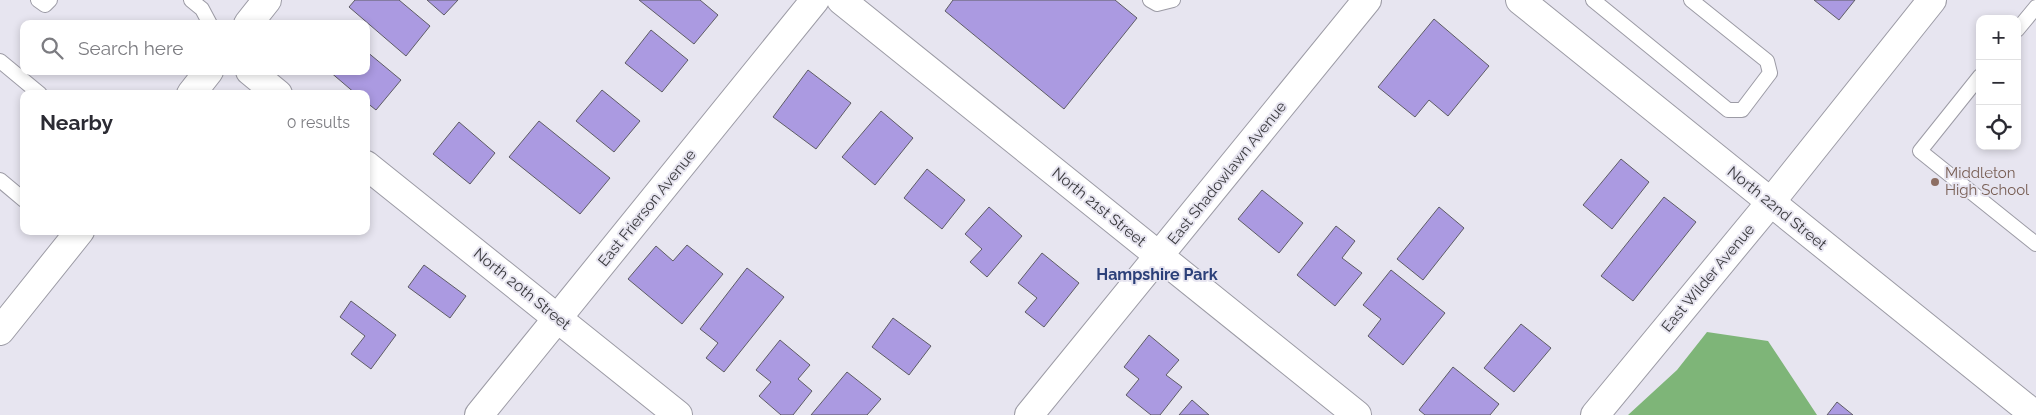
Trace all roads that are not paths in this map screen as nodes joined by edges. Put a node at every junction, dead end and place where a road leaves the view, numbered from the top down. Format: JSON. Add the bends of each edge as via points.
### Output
{"nodes":[{"id":1,"x":38,"y":0,"type":"edge"},
{"id":2,"x":50,"y":0,"type":"edge"},
{"id":3,"x":191,"y":0,"type":"edge"},
{"id":4,"x":267,"y":0,"type":"edge"},
{"id":5,"x":815,"y":0,"type":"edge"},
{"id":6,"x":841,"y":0,"type":"edge"},
{"id":7,"x":1150,"y":0,"type":"edge"},
{"id":8,"x":1174,"y":0,"type":"edge"},
{"id":9,"x":1367,"y":0,"type":"edge"},
{"id":10,"x":1520,"y":0,"type":"edge"},
{"id":11,"x":1593,"y":0,"type":"edge"},
{"id":12,"x":1692,"y":0,"type":"edge"},
{"id":13,"x":1932,"y":0,"type":"edge"},
{"id":14,"x":2036,"y":7,"type":"edge"},
{"id":15,"x":208,"y":20,"type":"edge"},
{"id":16,"x":251,"y":20,"type":"edge"},
{"id":17,"x":2021,"y":25,"type":"edge"},
{"id":18,"x":0,"y":61,"type":"edge"},
{"id":19,"x":206,"y":75,"type":"edge"},
{"id":20,"x":255,"y":75,"type":"edge"},
{"id":21,"x":1976,"y":81,"type":"edge"},
{"id":22,"x":35,"y":90,"type":"edge"},
{"id":23,"x":194,"y":90,"type":"edge"},
{"id":24,"x":273,"y":90,"type":"edge"},
{"id":25,"x":370,"y":168,"type":"edge"},
{"id":26,"x":0,"y":180,"type":"edge"},
{"id":27,"x":20,"y":197,"type":"edge"},
{"id":28,"x":1770,"y":203,"type":"junction"},
{"id":29,"x":70,"y":235,"type":"edge"},
{"id":30,"x":2036,"y":244,"type":"edge"},
{"id":31,"x":1160,"y":256,"type":"junction"},
{"id":32,"x":558,"y":318,"type":"junction"},
{"id":33,"x":0,"y":331,"type":"edge"},
{"id":34,"x":2025,"y":412,"type":"edge"},
{"id":35,"x":479,"y":415,"type":"edge"},
{"id":36,"x":678,"y":415,"type":"edge"},
{"id":37,"x":1029,"y":415,"type":"edge"},
{"id":38,"x":1357,"y":415,"type":"edge"},
{"id":39,"x":1595,"y":415,"type":"edge"}],
"edges":[{"from":1,"to":2,"type":"lane","via":[[45,5]]},
{"from":3,"to":15,"type":"lane","via":[[202,9]]},
{"from":4,"to":16,"type":"street"},
{"from":5,"to":32,"type":"street","name":"East Frierson Avenue"},
{"from":6,"to":31,"type":"street","name":"North 21st Street"},
{"from":7,"to":8,"type":"lane","via":[[1157,4]]},
{"from":9,"to":31,"type":"street","name":"East Shadowlawn Avenue"},
{"from":10,"to":28,"type":"street","name":"North 22nd Street"},
{"from":11,"to":12,"type":"lane","via":[[1728,110],[1742,110],[1770,73],[1766,60]]},
{"from":13,"to":28,"type":"street","name":"East Wilder Avenue"},
{"from":14,"to":17,"type":"lane"},
{"from":18,"to":22,"type":"lane"},
{"from":19,"to":23,"type":"street"},
{"from":20,"to":24,"type":"street"},
{"from":21,"to":30,"type":"lane","via":[[1920,151]]},
{"from":25,"to":32,"type":"street","name":"North 20th Street"},
{"from":26,"to":27,"type":"lane"},
{"from":28,"to":34,"type":"street","name":"North 22nd Street"},
{"from":28,"to":39,"type":"street","name":"East Wilder Avenue"},
{"from":29,"to":33,"type":"street"},
{"from":31,"to":37,"type":"street","name":"East Shadowlawn Avenue"},
{"from":31,"to":38,"type":"street","name":"North 21st Street"},
{"from":32,"to":35,"type":"street","name":"East Frierson Avenue"},
{"from":32,"to":36,"type":"street","name":"North 20th Street"}]}
